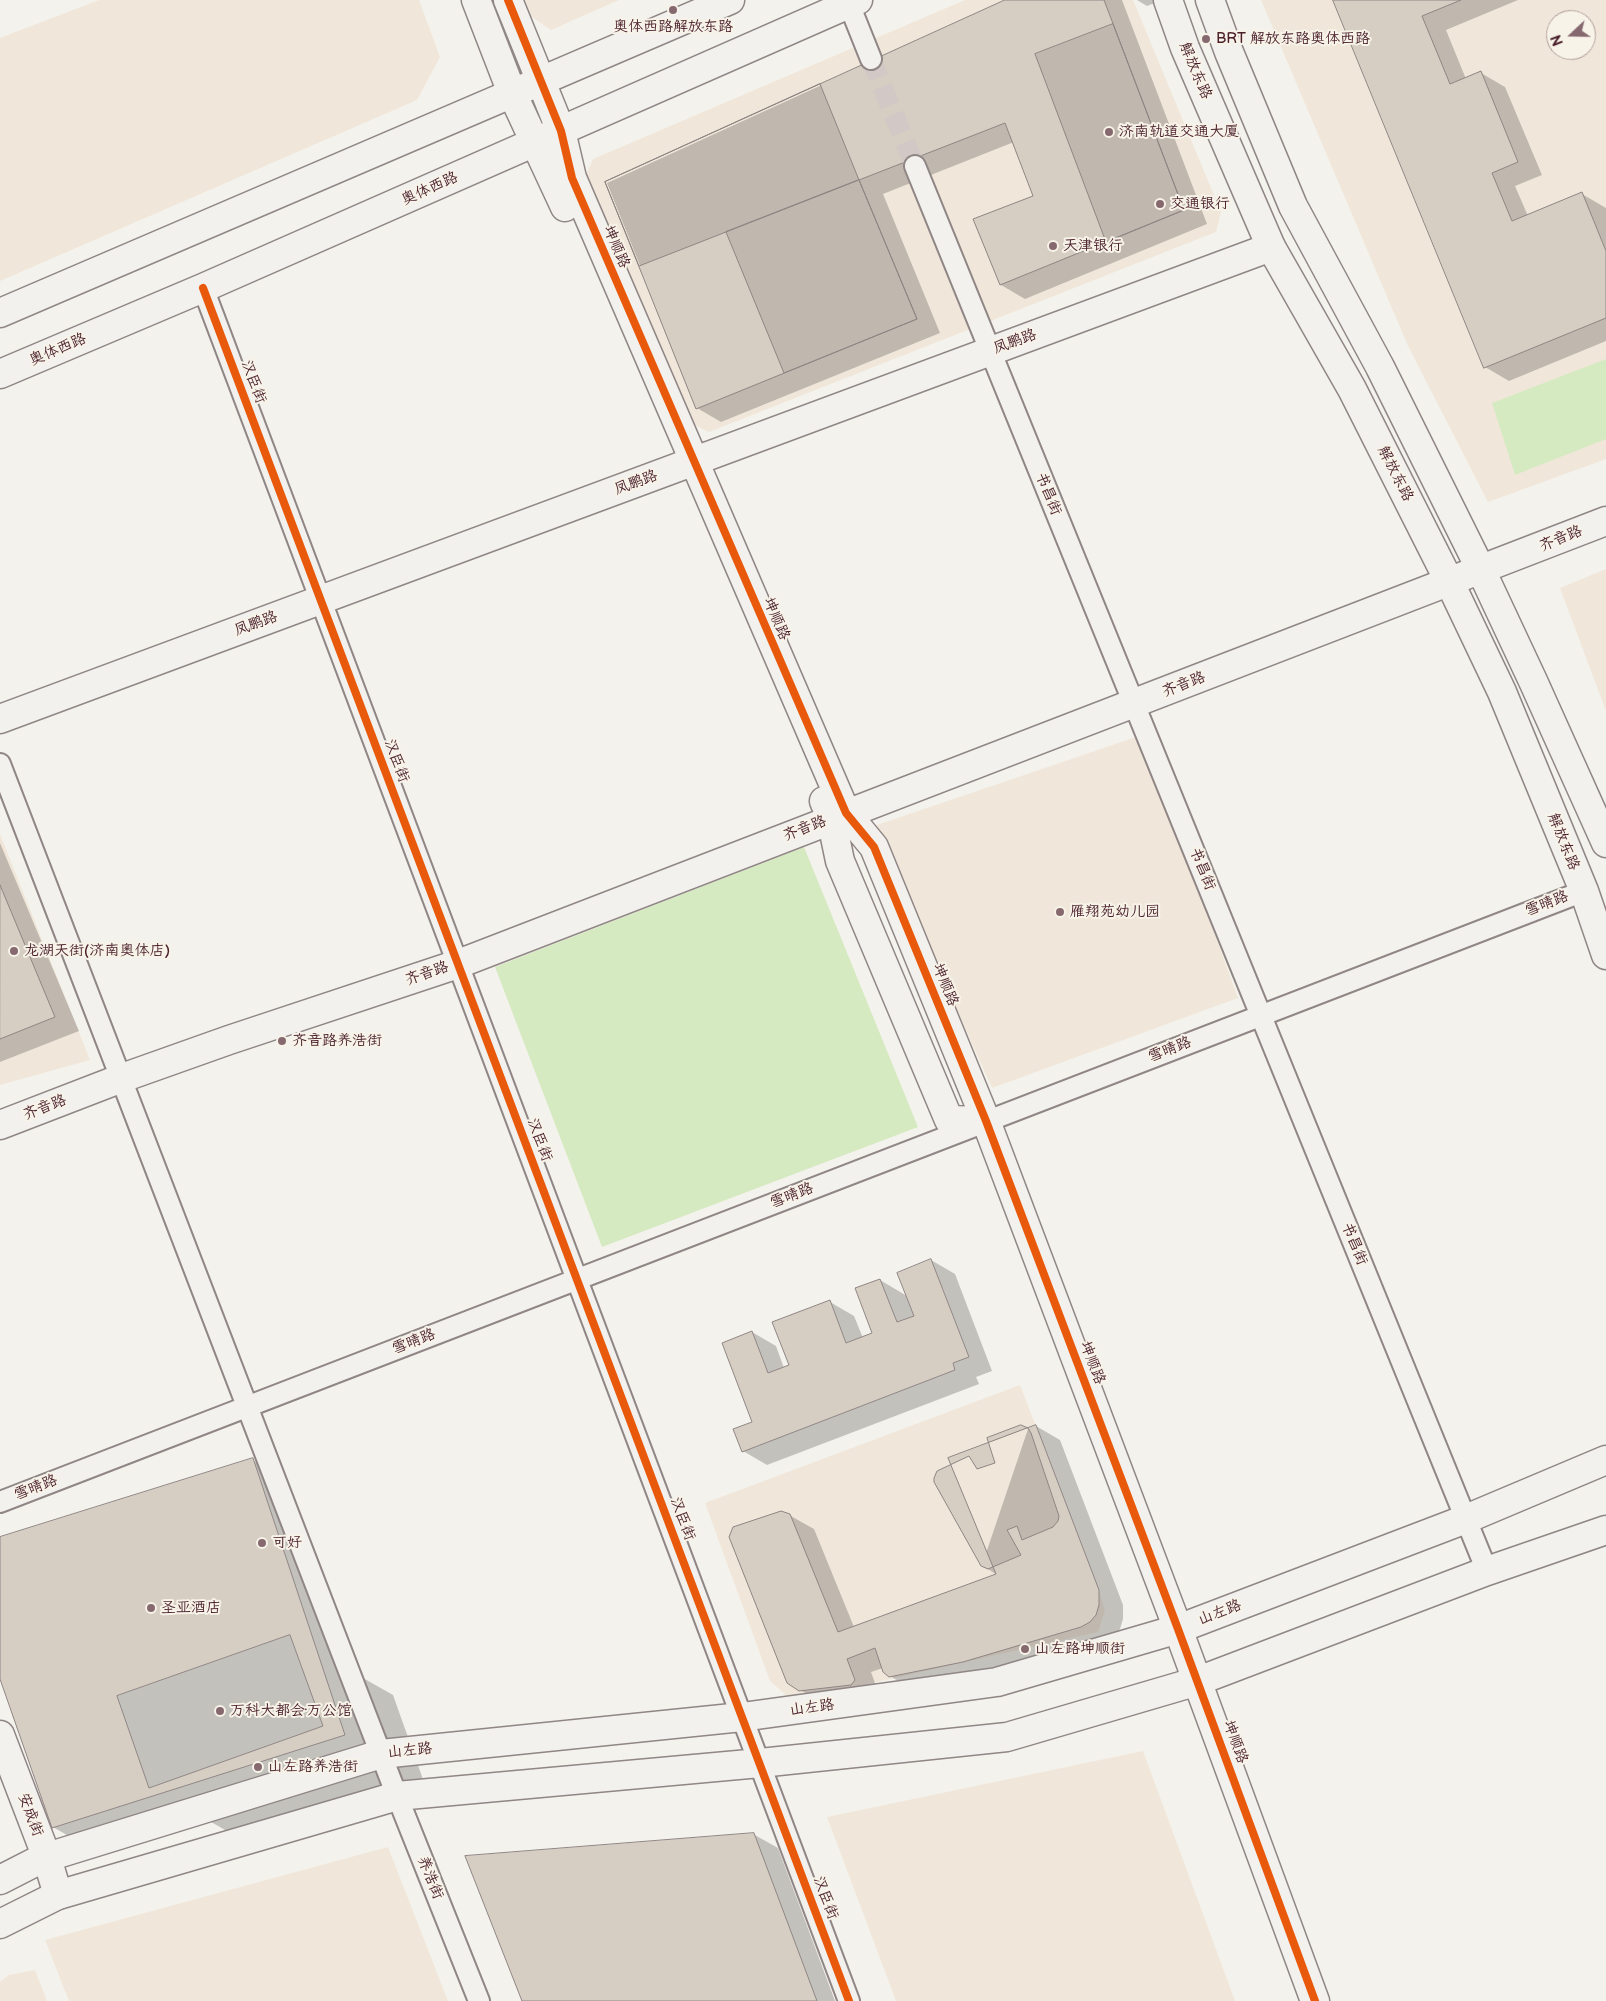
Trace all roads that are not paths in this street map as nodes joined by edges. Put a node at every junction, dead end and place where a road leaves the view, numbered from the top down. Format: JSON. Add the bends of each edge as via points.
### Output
{"nodes":[{"id":1,"x":476,"y":0,"type":"edge"},
{"id":2,"x":508,"y":0,"type":"edge"},
{"id":3,"x":730,"y":0,"type":"edge"},
{"id":4,"x":1168,"y":0,"type":"edge"},
{"id":5,"x":1210,"y":0,"type":"edge"},
{"id":6,"x":853,"y":2,"type":"edge"},
{"id":7,"x":871,"y":59,"type":"tunnel mouth"},
{"id":8,"x":540,"y":80,"type":"junction"},
{"id":9,"x":512,"y":92,"type":"junction"},
{"id":10,"x":561,"y":131,"type":"junction"},
{"id":11,"x":536,"y":142,"type":"junction"},
{"id":12,"x":915,"y":166,"type":"tunnel mouth"},
{"id":13,"x":1272,"y":247,"type":"junction"},
{"id":14,"x":203,"y":288,"type":"junction"},
{"id":15,"x":0,"y":313,"type":"edge"},
{"id":16,"x":990,"y":351,"type":"junction"},
{"id":17,"x":0,"y":374,"type":"edge"},
{"id":18,"x":686,"y":464,"type":"junction"},
{"id":19,"x":1606,"y":521,"type":"edge"},
{"id":20,"x":1481,"y":570,"type":"junction"},
{"id":21,"x":1450,"y":583,"type":"junction"},
{"id":22,"x":321,"y":600,"type":"junction"},
{"id":23,"x":1134,"y":704,"type":"junction"},
{"id":24,"x":0,"y":719,"type":"edge"},
{"id":25,"x":0,"y":764,"type":"edge"},
{"id":26,"x":839,"y":816,"type":"junction"},
{"id":27,"x":1606,"y":843,"type":"edge"},
{"id":28,"x":1584,"y":891,"type":"junction"},
{"id":29,"x":1606,"y":955,"type":"edge"},
{"id":30,"x":458,"y":964,"type":"junction"},
{"id":31,"x":1262,"y":1015,"type":"junction"},
{"id":32,"x":122,"y":1078,"type":"junction"},
{"id":33,"x":986,"y":1121,"type":"junction"},
{"id":34,"x":0,"y":1125,"type":"edge"},
{"id":35,"x":577,"y":1279,"type":"junction"},
{"id":36,"x":248,"y":1406,"type":"junction"},
{"id":37,"x":1606,"y":1460,"type":"edge"},
{"id":38,"x":0,"y":1502,"type":"edge"},
{"id":39,"x":1466,"y":1519,"type":"junction"},
{"id":40,"x":1606,"y":1530,"type":"edge"},
{"id":41,"x":1487,"y":1571,"type":"junction"},
{"id":42,"x":1178,"y":1629,"type":"junction"},
{"id":43,"x":1198,"y":1681,"type":"junction"},
{"id":44,"x":742,"y":1717,"type":"junction"},
{"id":45,"x":0,"y":1735,"type":"edge"},
{"id":46,"x":381,"y":1754,"type":"junction"},
{"id":47,"x":760,"y":1764,"type":"junction"},
{"id":48,"x":397,"y":1796,"type":"junction"},
{"id":49,"x":47,"y":1858,"type":"junction"},
{"id":50,"x":0,"y":1880,"type":"edge"},
{"id":51,"x":58,"y":1895,"type":"junction"},
{"id":52,"x":0,"y":1924,"type":"edge"},
{"id":53,"x":479,"y":2001,"type":"edge"},
{"id":54,"x":849,"y":2001,"type":"edge"},
{"id":55,"x":1315,"y":2001,"type":"edge"}],
"edges":[{"from":1,"to":9,"type":"main road","name":"坤顺路"},
{"from":2,"to":8,"type":"main road","name":"坤顺路"},
{"from":3,"to":8,"type":"main road"},
{"from":4,"to":13,"type":"main road","name":"解放东路","via":[[1184,48]]},
{"from":5,"to":20,"type":"main road","via":[[1293,206],[1380,367]]},
{"from":6,"to":7,"type":"street"},
{"from":6,"to":10,"type":"main road","name":"奥体西路"},
{"from":8,"to":9,"type":"main road"},
{"from":8,"to":10,"type":"main road","name":"坤顺路"},
{"from":9,"to":11,"type":"main road","name":"坤顺路"},
{"from":9,"to":15,"type":"main road"},
{"from":10,"to":11,"type":"main road","name":"奥体西路"},
{"from":10,"to":18,"type":"main road","name":"坤顺路","via":[[572,178]]},
{"from":11,"to":14,"type":"main road","name":"奥体西路"},
{"from":11,"to":18,"type":"main road","name":"坤顺路","via":[[654,418]]},
{"from":12,"to":16,"type":"street","name":"书昌街"},
{"from":13,"to":16,"type":"main road","name":"凤鹏路"},
{"from":13,"to":21,"type":"main road","name":"解放东路","via":[[1352,389]]},
{"from":14,"to":17,"type":"main road","name":"奥体西路"},
{"from":14,"to":22,"type":"street","name":"汉臣街"},
{"from":16,"to":18,"type":"main road","name":"凤鹏路"},
{"from":16,"to":23,"type":"street","name":"书昌街"},
{"from":18,"to":22,"type":"main road","name":"凤鹏路"},
{"from":18,"to":26,"type":"main road","name":"坤顺路"},
{"from":19,"to":20,"type":"main road","name":"齐音路"},
{"from":20,"to":21,"type":"main road","name":"齐音路"},
{"from":20,"to":27,"type":"main road"},
{"from":21,"to":23,"type":"main road","name":"齐音路"},
{"from":21,"to":28,"type":"main road","name":"解放东路","via":[[1502,692]]},
{"from":22,"to":24,"type":"main road","name":"凤鹏路"},
{"from":22,"to":30,"type":"street","name":"汉臣街"},
{"from":23,"to":26,"type":"main road","name":"齐音路"},
{"from":23,"to":31,"type":"street","name":"书昌街"},
{"from":25,"to":32,"type":"street","name":"养浩街"},
{"from":26,"to":30,"type":"main road","name":"齐音路"},
{"from":26,"to":33,"type":"main road","name":"坤顺路","via":[[874,847]]},
{"from":26,"to":33,"type":"main road","name":"坤顺路","via":[[840,861],[949,1120]]},
{"from":28,"to":29,"type":"main road","name":"解放东路"},
{"from":28,"to":31,"type":"street","name":"雪晴路"},
{"from":30,"to":32,"type":"main road","name":"齐音路"},
{"from":30,"to":35,"type":"street","name":"汉臣街"},
{"from":31,"to":33,"type":"street","name":"雪晴路"},
{"from":31,"to":39,"type":"street","name":"书昌街"},
{"from":32,"to":34,"type":"main road","name":"齐音路"},
{"from":32,"to":36,"type":"street","name":"养浩街"},
{"from":33,"to":35,"type":"street","name":"雪晴路"},
{"from":33,"to":42,"type":"main road","name":"坤顺路"},
{"from":35,"to":36,"type":"street","name":"雪晴路"},
{"from":35,"to":44,"type":"street","name":"汉臣街"},
{"from":36,"to":38,"type":"street","name":"雪晴路"},
{"from":36,"to":46,"type":"street","name":"养浩街"},
{"from":37,"to":39,"type":"main road","name":"山左路"},
{"from":39,"to":41,"type":"street","name":"书昌街"},
{"from":39,"to":42,"type":"main road","name":"山左路"},
{"from":40,"to":41,"type":"main road"},
{"from":41,"to":43,"type":"main road"},
{"from":42,"to":43,"type":"main road","name":"坤顺路"},
{"from":42,"to":44,"type":"main road","name":"山左路","via":[[997,1682]]},
{"from":43,"to":47,"type":"main road","via":[[1007,1736]]},
{"from":43,"to":55,"type":"main road","name":"坤顺路"},
{"from":44,"to":46,"type":"main road","name":"山左路"},
{"from":44,"to":47,"type":"street","name":"汉臣街"},
{"from":45,"to":49,"type":"main road","name":"安成街"},
{"from":46,"to":48,"type":"street","name":"养浩街"},
{"from":46,"to":49,"type":"main road","name":"山左路"},
{"from":47,"to":48,"type":"main road"},
{"from":47,"to":54,"type":"street","name":"汉臣街"},
{"from":48,"to":51,"type":"main road"},
{"from":48,"to":53,"type":"street","name":"养浩街"},
{"from":49,"to":50,"type":"main road","name":"山左路"},
{"from":49,"to":51,"type":"main road","name":"安成街"},
{"from":51,"to":52,"type":"main road"}]}
